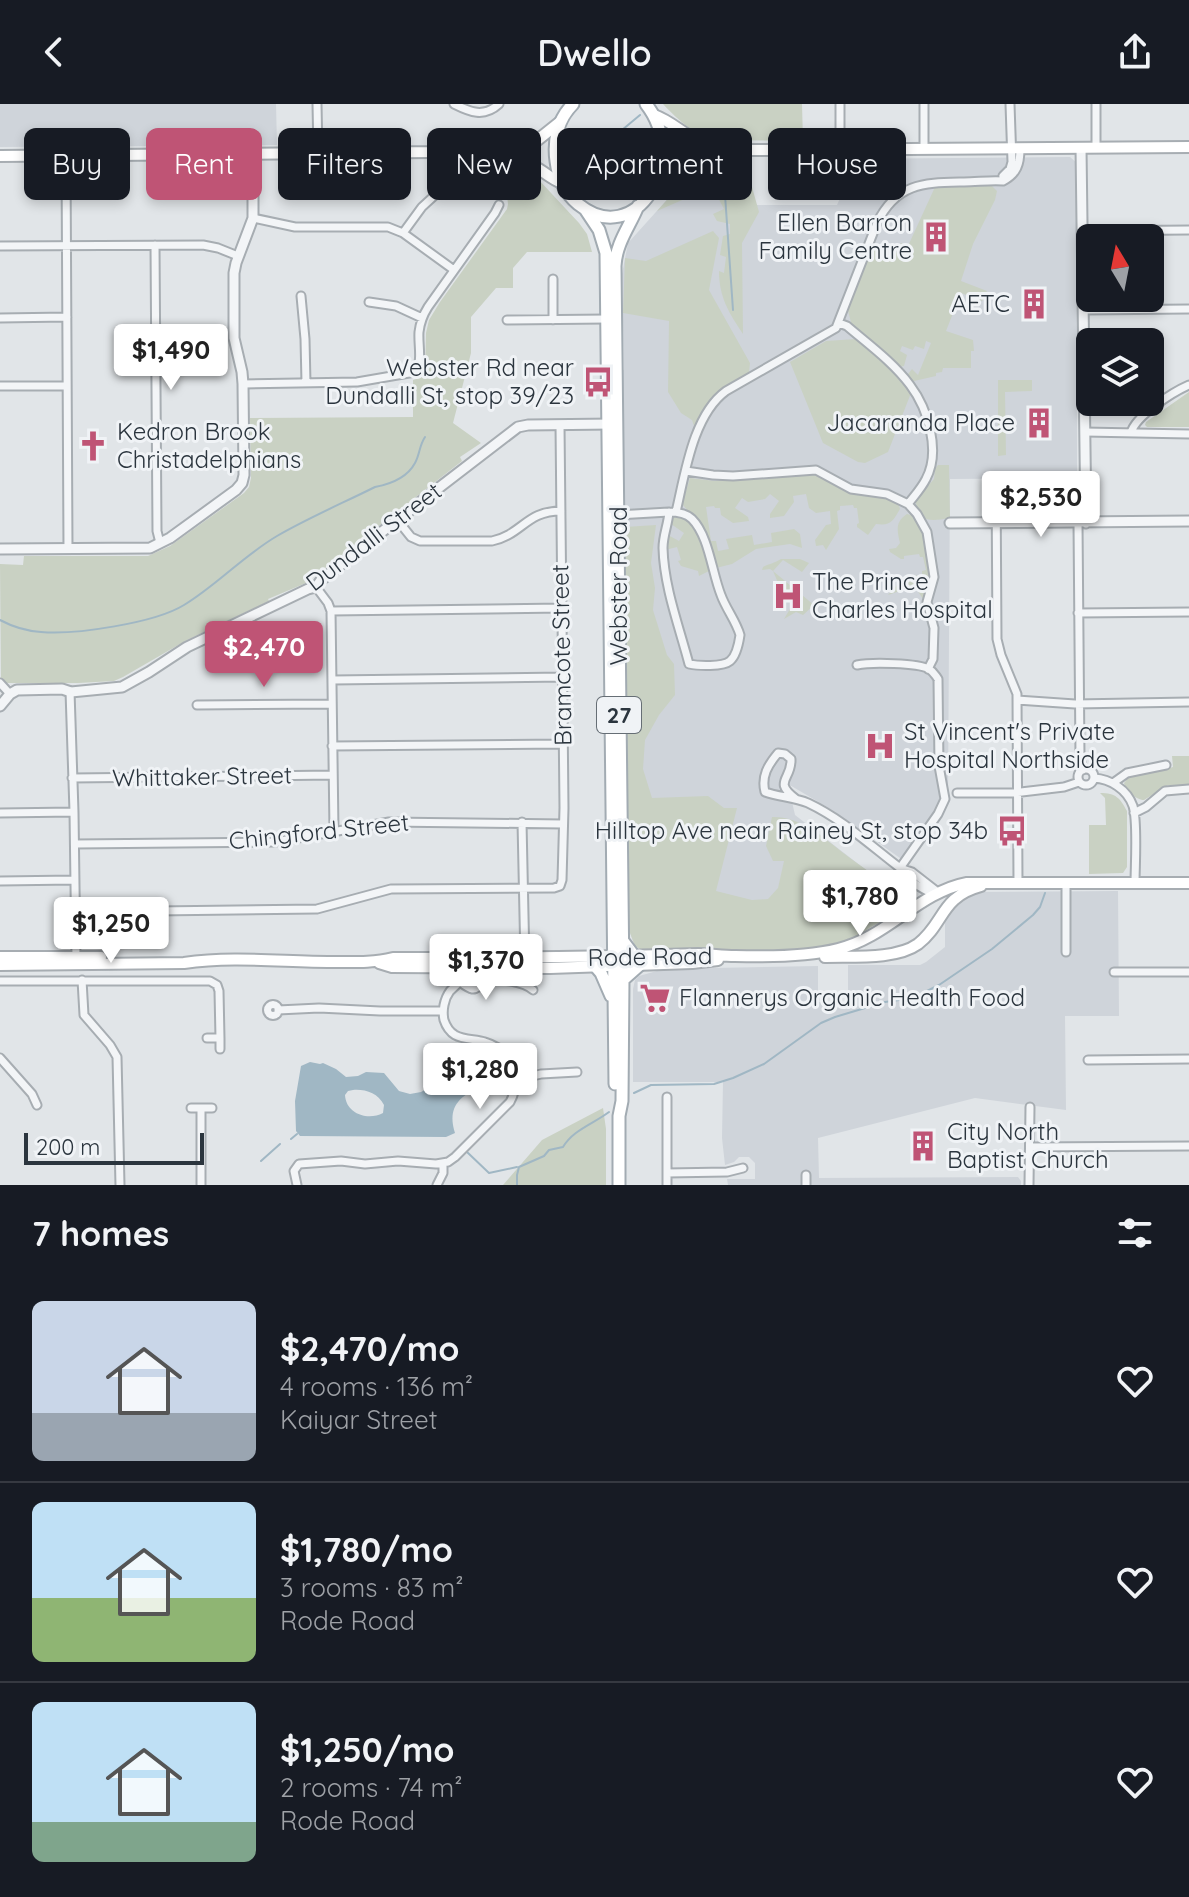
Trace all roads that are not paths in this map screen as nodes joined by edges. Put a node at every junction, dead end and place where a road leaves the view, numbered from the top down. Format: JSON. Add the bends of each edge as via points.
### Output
{"nodes":[{"id":1,"x":317,"y":104,"type":"edge"},
{"id":2,"x":454,"y":104,"type":"edge"},
{"id":3,"x":499,"y":104,"type":"edge"},
{"id":4,"x":573,"y":104,"type":"edge"},
{"id":5,"x":646,"y":104,"type":"edge"},
{"id":6,"x":840,"y":104,"type":"edge"},
{"id":7,"x":924,"y":104,"type":"edge"},
{"id":8,"x":1010,"y":104,"type":"edge"},
{"id":9,"x":1096,"y":104,"type":"edge"},
{"id":10,"x":654,"y":115,"type":"junction"},
{"id":11,"x":560,"y":122,"type":"junction"},
{"id":12,"x":317,"y":128,"type":"edge"},
{"id":13,"x":559,"y":128,"type":"edge"},
{"id":14,"x":659,"y":128,"type":"edge"},
{"id":15,"x":678,"y":128,"type":"edge"},
{"id":16,"x":840,"y":128,"type":"edge"},
{"id":17,"x":541,"y":138,"type":"edge"},
{"id":18,"x":557,"y":139,"type":"edge"},
{"id":19,"x":1189,"y":147,"type":"edge"},
{"id":20,"x":1081,"y":148,"type":"junction"},
{"id":21,"x":1096,"y":148,"type":"junction"},
{"id":22,"x":906,"y":149,"type":"edge"},
{"id":23,"x":924,"y":149,"type":"junction"},
{"id":24,"x":1015,"y":149,"type":"junction"},
{"id":25,"x":752,"y":150,"type":"edge"},
{"id":26,"x":768,"y":150,"type":"edge"},
{"id":27,"x":0,"y":156,"type":"edge"},
{"id":28,"x":24,"y":156,"type":"edge"},
{"id":29,"x":557,"y":168,"type":"edge"},
{"id":30,"x":66,"y":200,"type":"edge"},
{"id":31,"x":253,"y":200,"type":"edge"},
{"id":32,"x":430,"y":200,"type":"edge"},
{"id":33,"x":574,"y":200,"type":"edge"},
{"id":34,"x":644,"y":200,"type":"edge"},
{"id":35,"x":499,"y":205,"type":"dead end"},
{"id":36,"x":638,"y":206,"type":"junction"},
{"id":37,"x":585,"y":209,"type":"junction"},
{"id":38,"x":253,"y":218,"type":"junction"},
{"id":39,"x":1082,"y":224,"type":"edge"},
{"id":40,"x":1164,"y":230,"type":"edge"},
{"id":41,"x":1189,"y":230,"type":"edge"},
{"id":42,"x":403,"y":233,"type":"junction"},
{"id":43,"x":155,"y":245,"type":"junction"},
{"id":44,"x":0,"y":246,"type":"edge"},
{"id":45,"x":67,"y":246,"type":"junction"},
{"id":46,"x":238,"y":256,"type":"junction"},
{"id":47,"x":454,"y":270,"type":"junction"},
{"id":48,"x":553,"y":279,"type":"dead end"},
{"id":49,"x":301,"y":296,"type":"dead end"},
{"id":50,"x":369,"y":302,"type":"dead end"},
{"id":51,"x":1164,"y":309,"type":"edge"},
{"id":52,"x":1189,"y":309,"type":"edge"},
{"id":53,"x":1083,"y":312,"type":"edge"},
{"id":54,"x":67,"y":317,"type":"junction"},
{"id":55,"x":0,"y":318,"type":"edge"},
{"id":56,"x":422,"y":318,"type":"junction"},
{"id":57,"x":607,"y":319,"type":"junction"},
{"id":58,"x":507,"y":320,"type":"dead end"},
{"id":59,"x":553,"y":320,"type":"junction"},
{"id":60,"x":839,"y":323,"type":"junction"},
{"id":61,"x":306,"y":383,"type":"junction"},
{"id":62,"x":243,"y":384,"type":"junction"},
{"id":63,"x":1189,"y":385,"type":"edge"},
{"id":64,"x":0,"y":386,"type":"edge"},
{"id":65,"x":67,"y":386,"type":"junction"},
{"id":66,"x":612,"y":424,"type":"junction"},
{"id":67,"x":560,"y":425,"type":"junction"},
{"id":68,"x":1085,"y":432,"type":"junction"},
{"id":69,"x":1131,"y":433,"type":"junction"},
{"id":70,"x":1189,"y":434,"type":"edge"},
{"id":71,"x":686,"y":471,"type":"junction"},
{"id":72,"x":996,"y":479,"type":"dead end"},
{"id":73,"x":908,"y":504,"type":"junction"},
{"id":74,"x":561,"y":511,"type":"junction"},
{"id":75,"x":672,"y":512,"type":"junction"},
{"id":76,"x":651,"y":513,"type":"junction"},
{"id":77,"x":613,"y":515,"type":"junction"},
{"id":78,"x":1189,"y":521,"type":"edge"},
{"id":79,"x":399,"y":522,"type":"junction"},
{"id":80,"x":950,"y":523,"type":"dead end"},
{"id":81,"x":996,"y":523,"type":"junction"},
{"id":82,"x":1082,"y":523,"type":"junction"},
{"id":83,"x":664,"y":530,"type":"junction"},
{"id":84,"x":160,"y":543,"type":"junction"},
{"id":85,"x":0,"y":549,"type":"edge"},
{"id":86,"x":68,"y":549,"type":"junction"},
{"id":87,"x":316,"y":587,"type":"junction"},
{"id":88,"x":562,"y":608,"type":"junction"},
{"id":89,"x":331,"y":611,"type":"junction"},
{"id":90,"x":1189,"y":612,"type":"edge"},
{"id":91,"x":1078,"y":613,"type":"junction"},
{"id":92,"x":857,"y":665,"type":"dead end"},
{"id":93,"x":928,"y":669,"type":"junction"},
{"id":94,"x":563,"y":677,"type":"junction"},
{"id":95,"x":333,"y":680,"type":"junction"},
{"id":96,"x":0,"y":683,"type":"edge"},
{"id":97,"x":70,"y":691,"type":"junction"},
{"id":98,"x":10,"y":694,"type":"junction"},
{"id":99,"x":1017,"y":700,"type":"junction"},
{"id":100,"x":1189,"y":702,"type":"edge"},
{"id":101,"x":332,"y":704,"type":"junction"},
{"id":102,"x":1079,"y":704,"type":"junction"},
{"id":103,"x":197,"y":705,"type":"dead end"},
{"id":104,"x":0,"y":706,"type":"edge"},
{"id":105,"x":563,"y":744,"type":"junction"},
{"id":106,"x":332,"y":746,"type":"junction"},
{"id":107,"x":1166,"y":765,"type":"dead end"},
{"id":108,"x":1083,"y":770,"type":"junction"},
{"id":109,"x":333,"y":775,"type":"junction"},
{"id":110,"x":72,"y":778,"type":"junction"},
{"id":111,"x":1094,"y":778,"type":"junction"},
{"id":112,"x":1079,"y":782,"type":"junction"},
{"id":113,"x":1113,"y":783,"type":"junction"},
{"id":114,"x":1189,"y":789,"type":"edge"},
{"id":115,"x":1017,"y":792,"type":"junction"},
{"id":116,"x":957,"y":793,"type":"dead end"},
{"id":117,"x":796,"y":799,"type":"junction"},
{"id":118,"x":74,"y":812,"type":"junction"},
{"id":119,"x":0,"y":813,"type":"edge"},
{"id":120,"x":1134,"y":813,"type":"junction"},
{"id":121,"x":522,"y":822,"type":"junction"},
{"id":122,"x":563,"y":824,"type":"junction"},
{"id":123,"x":334,"y":831,"type":"junction"},
{"id":124,"x":75,"y":844,"type":"junction"},
{"id":125,"x":900,"y":868,"type":"junction"},
{"id":126,"x":74,"y":880,"type":"junction"},
{"id":127,"x":0,"y":881,"type":"edge"},
{"id":128,"x":1189,"y":883,"type":"edge"},
{"id":129,"x":990,"y":884,"type":"junction"},
{"id":130,"x":1018,"y":884,"type":"junction"},
{"id":131,"x":1066,"y":884,"type":"junction"},
{"id":132,"x":1135,"y":884,"type":"junction"},
{"id":133,"x":920,"y":887,"type":"junction"},
{"id":134,"x":972,"y":888,"type":"junction"},
{"id":135,"x":523,"y":889,"type":"junction"},
{"id":136,"x":939,"y":895,"type":"junction"},
{"id":137,"x":922,"y":903,"type":"junction"},
{"id":138,"x":75,"y":912,"type":"junction"},
{"id":139,"x":938,"y":919,"type":"junction"},
{"id":140,"x":1066,"y":952,"type":"dead end"},
{"id":141,"x":807,"y":954,"type":"junction"},
{"id":142,"x":0,"y":957,"type":"edge"},
{"id":143,"x":76,"y":961,"type":"junction"},
{"id":144,"x":625,"y":961,"type":"junction"},
{"id":145,"x":462,"y":963,"type":"junction"},
{"id":146,"x":525,"y":963,"type":"junction"},
{"id":147,"x":0,"y":965,"type":"edge"},
{"id":148,"x":595,"y":966,"type":"junction"},
{"id":149,"x":1114,"y":972,"type":"dead end"},
{"id":150,"x":1189,"y":972,"type":"edge"},
{"id":151,"x":82,"y":980,"type":"junction"},
{"id":152,"x":623,"y":980,"type":"junction"},
{"id":153,"x":0,"y":981,"type":"edge"},
{"id":154,"x":460,"y":982,"type":"junction"},
{"id":155,"x":533,"y":990,"type":"dead end"},
{"id":156,"x":613,"y":1000,"type":"junction"},
{"id":157,"x":278,"y":1010,"type":"dead end"},
{"id":158,"x":443,"y":1011,"type":"junction"},
{"id":159,"x":207,"y":1038,"type":"dead end"},
{"id":160,"x":220,"y":1038,"type":"junction"},
{"id":161,"x":220,"y":1049,"type":"dead end"},
{"id":162,"x":0,"y":1058,"type":"edge"},
{"id":163,"x":1189,"y":1059,"type":"edge"},
{"id":164,"x":1088,"y":1060,"type":"dead end"},
{"id":165,"x":577,"y":1072,"type":"dead end"},
{"id":166,"x":516,"y":1080,"type":"junction"},
{"id":167,"x":667,"y":1097,"type":"dead end"},
{"id":168,"x":37,"y":1105,"type":"dead end"},
{"id":169,"x":1030,"y":1107,"type":"dead end"},
{"id":170,"x":191,"y":1108,"type":"dead end"},
{"id":171,"x":201,"y":1108,"type":"junction"},
{"id":172,"x":212,"y":1108,"type":"dead end"},
{"id":173,"x":619,"y":1116,"type":"junction"},
{"id":174,"x":1189,"y":1146,"type":"edge"},
{"id":175,"x":1030,"y":1147,"type":"junction"},
{"id":176,"x":443,"y":1163,"type":"junction"},
{"id":177,"x":743,"y":1168,"type":"dead end"},
{"id":178,"x":667,"y":1173,"type":"junction"},
{"id":179,"x":806,"y":1175,"type":"dead end"},
{"id":180,"x":120,"y":1185,"type":"edge"},
{"id":181,"x":201,"y":1185,"type":"edge"},
{"id":182,"x":297,"y":1185,"type":"edge"},
{"id":183,"x":437,"y":1185,"type":"edge"},
{"id":184,"x":619,"y":1185,"type":"edge"},
{"id":185,"x":667,"y":1185,"type":"edge"},
{"id":186,"x":806,"y":1185,"type":"edge"},
{"id":187,"x":1029,"y":1185,"type":"edge"}],
"edges":[{"from":1,"to":12,"type":"street"},
{"from":2,"to":3,"type":"street","via":[[472,113]]},
{"from":4,"to":11,"type":"main road"},
{"from":5,"to":10,"type":"main road"},
{"from":6,"to":16,"type":"street"},
{"from":7,"to":23,"type":"street"},
{"from":8,"to":24,"type":"street"},
{"from":9,"to":21,"type":"street"},
{"from":10,"to":14,"type":"main road"},
{"from":10,"to":15,"type":"main road"},
{"from":11,"to":13,"type":"main road"},
{"from":11,"to":17,"type":"main road"},
{"from":18,"to":29,"type":"main road"},
{"from":19,"to":21,"type":"main road"},
{"from":20,"to":21,"type":"main road"},
{"from":20,"to":24,"type":"main road"},
{"from":20,"to":39,"type":"street"},
{"from":22,"to":23,"type":"main road"},
{"from":23,"to":24,"type":"main road"},
{"from":24,"to":60,"type":"street","via":[[1019,163],[1007,179],[922,184],[894,200],[877,223]]},
{"from":25,"to":26,"type":"main road"},
{"from":27,"to":28,"type":"main road"},
{"from":30,"to":45,"type":"street"},
{"from":31,"to":38,"type":"street"},
{"from":32,"to":42,"type":"street"},
{"from":33,"to":37,"type":"main road","number":"27"},
{"from":34,"to":36,"type":"main road","number":"27"},
{"from":35,"to":47,"type":"street"},
{"from":36,"to":37,"type":"main road","via":[[612,216]]},
{"from":36,"to":66,"type":"main road","name":"Webster Road","number":"27","via":[[615,258]]},
{"from":37,"to":57,"type":"main road","name":"Webster Road","number":"27","via":[[605,247]]},
{"from":38,"to":42,"type":"street","via":[[295,227],[383,226]]},
{"from":38,"to":46,"type":"street"},
{"from":40,"to":41,"type":"street"},
{"from":42,"to":47,"type":"street"},
{"from":43,"to":45,"type":"street"},
{"from":43,"to":46,"type":"street","via":[[209,246]]},
{"from":43,"to":84,"type":"street"},
{"from":44,"to":45,"type":"street"},
{"from":45,"to":54,"type":"street"},
{"from":46,"to":62,"type":"street","via":[[234,338]]},
{"from":47,"to":56,"type":"street"},
{"from":48,"to":59,"type":"street"},
{"from":49,"to":61,"type":"street"},
{"from":50,"to":56,"type":"street"},
{"from":51,"to":52,"type":"street"},
{"from":53,"to":68,"type":"street"},
{"from":54,"to":55,"type":"street"},
{"from":54,"to":65,"type":"street"},
{"from":56,"to":61,"type":"street","via":[[415,372],[357,382]]},
{"from":57,"to":59,"type":"street"},
{"from":57,"to":66,"type":"main road","name":"Webster Road","number":"27"},
{"from":58,"to":59,"type":"street"},
{"from":60,"to":71,"type":"street","via":[[721,395],[703,419]]},
{"from":60,"to":73,"type":"street","via":[[901,374],[923,408],[931,462],[921,489]]},
{"from":61,"to":62,"type":"street"},
{"from":62,"to":84,"type":"street","via":[[242,483]]},
{"from":63,"to":69,"type":"street","via":[[1142,416]]},
{"from":64,"to":65,"type":"street"},
{"from":65,"to":86,"type":"street"},
{"from":66,"to":67,"type":"street","name":"Dundalli Street"},
{"from":66,"to":77,"type":"main road","name":"Webster Road","number":"27"},
{"from":67,"to":74,"type":"street","name":"Bramcote Street"},
{"from":67,"to":79,"type":"street","name":"Dundalli Street","via":[[513,430]]},
{"from":68,"to":69,"type":"street"},
{"from":68,"to":82,"type":"street"},
{"from":69,"to":70,"type":"street"},
{"from":71,"to":73,"type":"street","via":[[733,476],[816,470],[851,489],[887,494]]},
{"from":71,"to":75,"type":"street"},
{"from":72,"to":81,"type":"street"},
{"from":73,"to":93,"type":"street","via":[[927,532],[932,560],[934,580],[927,602],[934,628],[933,659]]},
{"from":74,"to":79,"type":"street","via":[[537,515],[492,541],[420,541]]},
{"from":74,"to":88,"type":"street","name":"Bramcote Street"},
{"from":75,"to":76,"type":"street"},
{"from":75,"to":83,"type":"street"},
{"from":75,"to":83,"type":"street","via":[[693,519],[701,532],[722,599],[740,635],[728,662],[689,664],[664,568]]},
{"from":76,"to":77,"type":"street"},
{"from":76,"to":83,"type":"street"},
{"from":77,"to":144,"type":"main road","name":"Webster Road","number":"27"},
{"from":77,"to":144,"type":"main road","name":"Webster Road","number":"27"},
{"from":78,"to":82,"type":"street"},
{"from":79,"to":87,"type":"street","name":"Dundalli Street"},
{"from":80,"to":81,"type":"street"},
{"from":81,"to":82,"type":"street"},
{"from":81,"to":99,"type":"street","via":[[997,639]]},
{"from":82,"to":91,"type":"street"},
{"from":84,"to":86,"type":"street","via":[[146,549]]},
{"from":85,"to":86,"type":"street"},
{"from":87,"to":89,"type":"street"},
{"from":87,"to":97,"type":"street","name":"Dundalli Street","via":[[187,647],[127,685]]},
{"from":88,"to":89,"type":"street"},
{"from":88,"to":94,"type":"street","name":"Bramcote Street"},
{"from":89,"to":95,"type":"street"},
{"from":90,"to":91,"type":"street"},
{"from":91,"to":102,"type":"street"},
{"from":92,"to":93,"type":"street"},
{"from":93,"to":125,"type":"street","via":[[939,686],[939,766],[945,799]]},
{"from":94,"to":95,"type":"street"},
{"from":94,"to":105,"type":"street","name":"Bramcote Street"},
{"from":95,"to":101,"type":"street"},
{"from":96,"to":98,"type":"street"},
{"from":97,"to":98,"type":"street","name":"Dundalli Street"},
{"from":97,"to":110,"type":"street"},
{"from":98,"to":104,"type":"street"},
{"from":99,"to":102,"type":"street"},
{"from":99,"to":115,"type":"street"},
{"from":100,"to":102,"type":"street"},
{"from":101,"to":103,"type":"street"},
{"from":101,"to":106,"type":"street"},
{"from":102,"to":108,"type":"street"},
{"from":105,"to":106,"type":"street"},
{"from":105,"to":122,"type":"street","name":"Bramcote Street"},
{"from":106,"to":109,"type":"street"},
{"from":107,"to":113,"type":"street","via":[[1127,773]]},
{"from":108,"to":111,"type":"street"},
{"from":108,"to":112,"type":"street"},
{"from":109,"to":110,"type":"street","name":"Whittaker Street"},
{"from":109,"to":123,"type":"street"},
{"from":110,"to":118,"type":"street"},
{"from":111,"to":112,"type":"street","via":[[1086,785]]},
{"from":111,"to":113,"type":"street"},
{"from":112,"to":115,"type":"street"},
{"from":113,"to":120,"type":"street","via":[[1130,800]]},
{"from":114,"to":120,"type":"street","via":[[1165,791]]},
{"from":115,"to":116,"type":"street"},
{"from":115,"to":130,"type":"street"},
{"from":117,"to":117,"type":"street","via":[[765,791],[765,772],[778,753],[791,759],[783,784]]},
{"from":117,"to":125,"type":"street","via":[[851,829]]},
{"from":118,"to":119,"type":"street"},
{"from":118,"to":124,"type":"street"},
{"from":120,"to":132,"type":"street"},
{"from":121,"to":122,"type":"street","name":"Chingford Street"},
{"from":121,"to":123,"type":"street","name":"Chingford Street","via":[[389,822]]},
{"from":121,"to":135,"type":"street"},
{"from":122,"to":135,"type":"street","name":"Bramcote Street","via":[[560,886]]},
{"from":123,"to":124,"type":"street","name":"Chingford Street","via":[[275,842]]},
{"from":124,"to":126,"type":"street"},
{"from":125,"to":133,"type":"street"},
{"from":125,"to":136,"type":"street"},
{"from":126,"to":127,"type":"street"},
{"from":126,"to":138,"type":"street"},
{"from":128,"to":132,"type":"main road","name":"Rode Road"},
{"from":129,"to":130,"type":"main road","name":"Rode Road"},
{"from":129,"to":134,"type":"main road","name":"Rode Road"},
{"from":129,"to":136,"type":"main road","name":"Rode Road","via":[[967,883]]},
{"from":130,"to":131,"type":"main road","name":"Rode Road"},
{"from":131,"to":132,"type":"main road","name":"Rode Road"},
{"from":131,"to":140,"type":"street"},
{"from":133,"to":136,"type":"street"},
{"from":133,"to":137,"type":"street"},
{"from":134,"to":136,"type":"main road"},
{"from":134,"to":139,"type":"main road","name":"Rode Road","via":[[952,900]]},
{"from":135,"to":138,"type":"street","via":[[391,889],[317,909]]},
{"from":135,"to":146,"type":"street"},
{"from":136,"to":137,"type":"main road","name":"Rode Road"},
{"from":136,"to":139,"type":"main road"},
{"from":137,"to":141,"type":"main road","name":"Rode Road","via":[[860,942]]},
{"from":138,"to":143,"type":"street"},
{"from":139,"to":141,"type":"main road","name":"Rode Road","via":[[916,945],[898,952]]},
{"from":141,"to":144,"type":"main road","name":"Rode Road","via":[[692,963]]},
{"from":142,"to":143,"type":"main road","name":"Rode Road"},
{"from":143,"to":145,"type":"main road","name":"Rode Road","via":[[259,959],[376,962],[392,967]]},
{"from":143,"to":147,"type":"main road","name":"Rode Road"},
{"from":144,"to":146,"type":"main road","name":"Rode Road"},
{"from":144,"to":148,"type":"main road","name":"Rode Road"},
{"from":144,"to":152,"type":"main road"},
{"from":144,"to":152,"type":"main road","name":"Webster Road","number":"27"},
{"from":144,"to":156,"type":"main road","name":"Webster Road","number":"27"},
{"from":145,"to":146,"type":"main road","name":"Rode Road"},
{"from":145,"to":154,"type":"street"},
{"from":146,"to":148,"type":"main road","name":"Rode Road"},
{"from":148,"to":156,"type":"main road"},
{"from":149,"to":150,"type":"street"},
{"from":151,"to":153,"type":"street"},
{"from":151,"to":160,"type":"street","via":[[214,982],[219,991]]},
{"from":151,"to":180,"type":"street","via":[[84,1015],[117,1057]]},
{"from":152,"to":173,"type":"main road","name":"Webster Road","number":"27"},
{"from":154,"to":155,"type":"street","via":[[474,989],[491,981],[521,983]]},
{"from":154,"to":158,"type":"street","via":[[448,994]]},
{"from":156,"to":173,"type":"main road","name":"Webster Road","number":"27"},
{"from":157,"to":158,"type":"street"},
{"from":158,"to":166,"type":"street","via":[[446,1026],[455,1035],[486,1042],[504,1053]]},
{"from":159,"to":160,"type":"street"},
{"from":160,"to":161,"type":"street"},
{"from":162,"to":168,"type":"street"},
{"from":163,"to":164,"type":"street"},
{"from":165,"to":166,"type":"street"},
{"from":166,"to":176,"type":"street","via":[[510,1102]]},
{"from":167,"to":178,"type":"street"},
{"from":169,"to":175,"type":"street"},
{"from":170,"to":171,"type":"street"},
{"from":171,"to":172,"type":"street"},
{"from":171,"to":181,"type":"street"},
{"from":173,"to":184,"type":"main road","name":"Webster Road","number":"27"},
{"from":174,"to":175,"type":"street"},
{"from":175,"to":187,"type":"street"},
{"from":176,"to":182,"type":"street","via":[[299,1164],[294,1171]]},
{"from":176,"to":183,"type":"street"},
{"from":177,"to":178,"type":"street"},
{"from":178,"to":185,"type":"street"},
{"from":179,"to":186,"type":"street"}]}
